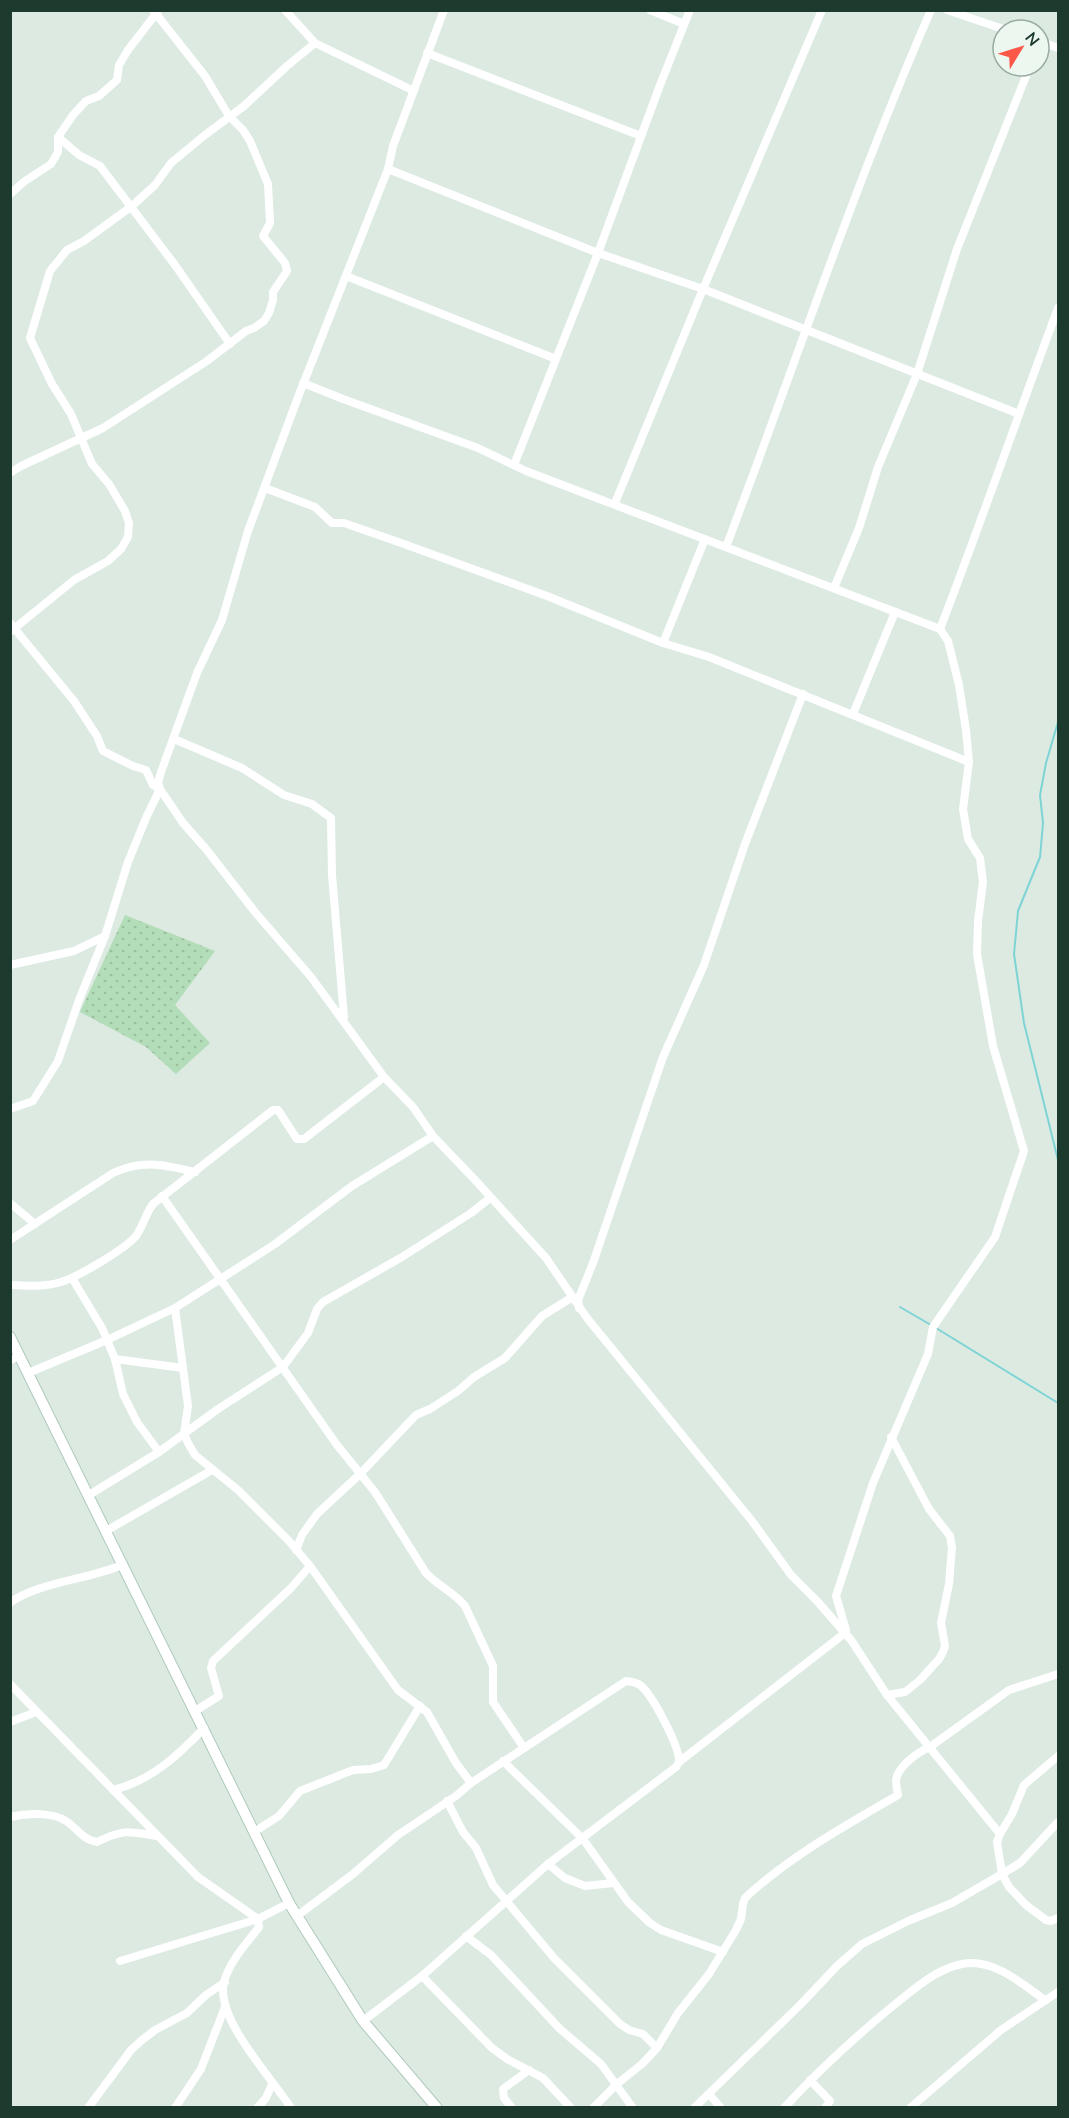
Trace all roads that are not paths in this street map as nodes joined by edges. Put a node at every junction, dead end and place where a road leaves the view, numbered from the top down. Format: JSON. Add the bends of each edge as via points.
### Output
{"nodes":[{"id":1,"x":285,"y":10,"type":"edge"},
{"id":2,"x":444,"y":10,"type":"edge"},
{"id":3,"x":650,"y":10,"type":"edge"},
{"id":4,"x":690,"y":10,"type":"edge"},
{"id":5,"x":822,"y":10,"type":"edge"},
{"id":6,"x":931,"y":10,"type":"edge"},
{"id":7,"x":947,"y":10,"type":"edge"},
{"id":8,"x":156,"y":12,"type":"edge"},
{"id":9,"x":684,"y":24,"type":"junction"},
{"id":10,"x":991,"y":25,"type":"edge"},
{"id":11,"x":315,"y":43,"type":"junction"},
{"id":12,"x":427,"y":53,"type":"junction"},
{"id":13,"x":1025,"y":78,"type":"edge"},
{"id":14,"x":414,"y":91,"type":"junction"},
{"id":15,"x":229,"y":116,"type":"junction"},
{"id":16,"x":641,"y":136,"type":"junction"},
{"id":17,"x":58,"y":137,"type":"junction"},
{"id":18,"x":388,"y":169,"type":"junction"},
{"id":19,"x":10,"y":194,"type":"edge"},
{"id":20,"x":132,"y":206,"type":"junction"},
{"id":21,"x":598,"y":253,"type":"junction"},
{"id":22,"x":346,"y":276,"type":"junction"},
{"id":23,"x":703,"y":289,"type":"junction"},
{"id":24,"x":1059,"y":308,"type":"edge"},
{"id":25,"x":807,"y":332,"type":"junction"},
{"id":26,"x":231,"y":344,"type":"junction"},
{"id":27,"x":556,"y":359,"type":"junction"},
{"id":28,"x":917,"y":374,"type":"junction"},
{"id":29,"x":303,"y":382,"type":"junction"},
{"id":30,"x":1019,"y":414,"type":"junction"},
{"id":31,"x":81,"y":439,"type":"junction"},
{"id":32,"x":514,"y":465,"type":"junction"},
{"id":33,"x":10,"y":473,"type":"edge"},
{"id":34,"x":265,"y":488,"type":"junction"},
{"id":35,"x":615,"y":504,"type":"junction"},
{"id":36,"x":705,"y":539,"type":"junction"},
{"id":37,"x":726,"y":547,"type":"junction"},
{"id":38,"x":834,"y":588,"type":"junction"},
{"id":39,"x":895,"y":612,"type":"junction"},
{"id":40,"x":12,"y":628,"type":"edge"},
{"id":41,"x":940,"y":629,"type":"junction"},
{"id":42,"x":663,"y":643,"type":"junction"},
{"id":43,"x":803,"y":694,"type":"junction"},
{"id":44,"x":853,"y":714,"type":"junction"},
{"id":45,"x":174,"y":739,"type":"junction"},
{"id":46,"x":969,"y":762,"type":"junction"},
{"id":47,"x":160,"y":789,"type":"junction"},
{"id":48,"x":105,"y":936,"type":"junction"},
{"id":49,"x":10,"y":965,"type":"edge"},
{"id":50,"x":344,"y":1019,"type":"junction"},
{"id":51,"x":384,"y":1077,"type":"junction"},
{"id":52,"x":10,"y":1109,"type":"edge"},
{"id":53,"x":433,"y":1136,"type":"junction"},
{"id":54,"x":195,"y":1172,"type":"junction"},
{"id":55,"x":162,"y":1196,"type":"junction"},
{"id":56,"x":490,"y":1198,"type":"junction"},
{"id":57,"x":10,"y":1203,"type":"edge"},
{"id":58,"x":35,"y":1224,"type":"junction"},
{"id":59,"x":10,"y":1240,"type":"edge"},
{"id":60,"x":72,"y":1278,"type":"junction"},
{"id":61,"x":220,"y":1278,"type":"junction"},
{"id":62,"x":10,"y":1285,"type":"edge"},
{"id":63,"x":571,"y":1298,"type":"junction"},
{"id":64,"x":175,"y":1308,"type":"junction"},
{"id":65,"x":579,"y":1308,"type":"junction"},
{"id":66,"x":10,"y":1337,"type":"edge"},
{"id":67,"x":107,"y":1341,"type":"junction"},
{"id":68,"x":15,"y":1358,"type":"edge"},
{"id":69,"x":115,"y":1359,"type":"junction"},
{"id":70,"x":283,"y":1367,"type":"junction"},
{"id":71,"x":183,"y":1368,"type":"junction"},
{"id":72,"x":28,"y":1373,"type":"junction"},
{"id":73,"x":184,"y":1434,"type":"junction"},
{"id":74,"x":891,"y":1437,"type":"junction"},
{"id":75,"x":159,"y":1452,"type":"junction"},
{"id":76,"x":212,"y":1470,"type":"junction"},
{"id":77,"x":360,"y":1474,"type":"junction"},
{"id":78,"x":89,"y":1495,"type":"junction"},
{"id":79,"x":106,"y":1531,"type":"junction"},
{"id":80,"x":296,"y":1550,"type":"junction"},
{"id":81,"x":122,"y":1565,"type":"junction"},
{"id":82,"x":310,"y":1566,"type":"junction"},
{"id":83,"x":10,"y":1603,"type":"edge"},
{"id":84,"x":848,"y":1637,"type":"junction"},
{"id":85,"x":1059,"y":1674,"type":"edge"},
{"id":86,"x":10,"y":1684,"type":"edge"},
{"id":87,"x":887,"y":1695,"type":"junction"},
{"id":88,"x":420,"y":1706,"type":"junction"},
{"id":89,"x":195,"y":1711,"type":"junction"},
{"id":90,"x":36,"y":1712,"type":"junction"},
{"id":91,"x":10,"y":1722,"type":"edge"},
{"id":92,"x":204,"y":1728,"type":"junction"},
{"id":93,"x":930,"y":1747,"type":"junction"},
{"id":94,"x":524,"y":1748,"type":"junction"},
{"id":95,"x":1059,"y":1756,"type":"edge"},
{"id":96,"x":503,"y":1761,"type":"junction"},
{"id":97,"x":679,"y":1762,"type":"junction"},
{"id":98,"x":471,"y":1782,"type":"junction"},
{"id":99,"x":113,"y":1790,"type":"junction"},
{"id":100,"x":447,"y":1801,"type":"junction"},
{"id":101,"x":10,"y":1817,"type":"edge"},
{"id":102,"x":1059,"y":1822,"type":"edge"},
{"id":103,"x":254,"y":1832,"type":"junction"},
{"id":104,"x":1000,"y":1834,"type":"junction"},
{"id":105,"x":157,"y":1836,"type":"junction"},
{"id":106,"x":583,"y":1839,"type":"junction"},
{"id":107,"x":548,"y":1864,"type":"junction"},
{"id":108,"x":1002,"y":1874,"type":"junction"},
{"id":109,"x":613,"y":1883,"type":"junction"},
{"id":110,"x":506,"y":1900,"type":"junction"},
{"id":111,"x":289,"y":1903,"type":"junction"},
{"id":112,"x":297,"y":1916,"type":"junction"},
{"id":113,"x":1059,"y":1918,"type":"edge"},
{"id":114,"x":258,"y":1919,"type":"junction"},
{"id":115,"x":466,"y":1936,"type":"junction"},
{"id":116,"x":723,"y":1952,"type":"junction"},
{"id":117,"x":120,"y":1961,"type":"dead end"},
{"id":118,"x":422,"y":1976,"type":"junction"},
{"id":119,"x":225,"y":1982,"type":"junction"},
{"id":120,"x":1059,"y":1992,"type":"edge"},
{"id":121,"x":1045,"y":2000,"type":"junction"},
{"id":122,"x":225,"y":2007,"type":"junction"},
{"id":123,"x":363,"y":2021,"type":"junction"},
{"id":124,"x":657,"y":2048,"type":"junction"},
{"id":125,"x":529,"y":2070,"type":"junction"},
{"id":126,"x":810,"y":2080,"type":"junction"},
{"id":127,"x":272,"y":2084,"type":"junction"},
{"id":128,"x":617,"y":2084,"type":"junction"},
{"id":129,"x":709,"y":2094,"type":"junction"},
{"id":130,"x":88,"y":2108,"type":"edge"},
{"id":131,"x":175,"y":2108,"type":"edge"},
{"id":132,"x":257,"y":2108,"type":"edge"},
{"id":133,"x":291,"y":2108,"type":"edge"},
{"id":134,"x":437,"y":2108,"type":"edge"},
{"id":135,"x":512,"y":2108,"type":"edge"},
{"id":136,"x":571,"y":2108,"type":"edge"},
{"id":137,"x":593,"y":2108,"type":"edge"},
{"id":138,"x":633,"y":2108,"type":"edge"},
{"id":139,"x":694,"y":2108,"type":"edge"},
{"id":140,"x":721,"y":2108,"type":"edge"},
{"id":141,"x":784,"y":2108,"type":"edge"},
{"id":142,"x":825,"y":2108,"type":"edge"},
{"id":143,"x":910,"y":2108,"type":"edge"}],
"edges":[{"from":1,"to":11,"type":"street"},
{"from":2,"to":12,"type":"street"},
{"from":3,"to":9,"type":"street"},
{"from":4,"to":9,"type":"street"},
{"from":5,"to":23,"type":"street"},
{"from":6,"to":25,"type":"street","via":[[863,174]]},
{"from":7,"to":10,"type":"street"},
{"from":8,"to":15,"type":"street","via":[[205,76]]},
{"from":8,"to":17,"type":"street","via":[[119,65],[117,80],[99,96],[86,101]]},
{"from":9,"to":16,"type":"street"},
{"from":11,"to":14,"type":"street"},
{"from":11,"to":15,"type":"street"},
{"from":12,"to":14,"type":"street"},
{"from":12,"to":16,"type":"street"},
{"from":13,"to":28,"type":"street","via":[[952,264]]},
{"from":14,"to":18,"type":"street"},
{"from":15,"to":20,"type":"street","via":[[171,163]]},
{"from":15,"to":26,"type":"street","via":[[243,130],[268,184],[270,223],[263,236],[287,271],[273,292],[264,321]]},
{"from":16,"to":21,"type":"street"},
{"from":17,"to":19,"type":"street","via":[[58,152],[51,164]]},
{"from":17,"to":20,"type":"street","via":[[100,166]]},
{"from":18,"to":21,"type":"street"},
{"from":18,"to":22,"type":"street"},
{"from":20,"to":26,"type":"street"},
{"from":20,"to":31,"type":"street","via":[[58,260],[46,282],[31,333],[32,344]]},
{"from":21,"to":23,"type":"street"},
{"from":21,"to":27,"type":"street"},
{"from":22,"to":27,"type":"street"},
{"from":22,"to":29,"type":"street"},
{"from":23,"to":25,"type":"street"},
{"from":23,"to":35,"type":"street"},
{"from":24,"to":30,"type":"street"},
{"from":25,"to":28,"type":"street"},
{"from":25,"to":37,"type":"street"},
{"from":26,"to":31,"type":"street"},
{"from":27,"to":32,"type":"street"},
{"from":28,"to":30,"type":"street"},
{"from":28,"to":38,"type":"street"},
{"from":29,"to":32,"type":"street"},
{"from":29,"to":34,"type":"street"},
{"from":30,"to":41,"type":"street"},
{"from":31,"to":33,"type":"street"},
{"from":31,"to":40,"type":"street","via":[[92,465],[106,478],[125,511],[128,537],[108,561],[74,580]]},
{"from":32,"to":35,"type":"street"},
{"from":34,"to":42,"type":"street","via":[[315,507],[332,523],[344,523],[404,544]]},
{"from":34,"to":45,"type":"street","via":[[222,620],[197,673]]},
{"from":35,"to":36,"type":"street"},
{"from":36,"to":37,"type":"street"},
{"from":36,"to":42,"type":"street"},
{"from":37,"to":38,"type":"street"},
{"from":38,"to":39,"type":"street"},
{"from":39,"to":41,"type":"street"},
{"from":39,"to":44,"type":"street"},
{"from":40,"to":47,"type":"street","via":[[74,701],[103,751],[144,768],[153,785]]},
{"from":41,"to":46,"type":"street","via":[[948,642],[959,685]]},
{"from":42,"to":43,"type":"street"},
{"from":43,"to":44,"type":"street"},
{"from":43,"to":65,"type":"street","via":[[704,964],[663,1057],[578,1300]]},
{"from":44,"to":46,"type":"street"},
{"from":45,"to":47,"type":"street","via":[[158,783]]},
{"from":45,"to":50,"type":"street","via":[[242,768],[332,818],[332,875]]},
{"from":46,"to":74,"type":"street","via":[[963,809],[968,839],[980,858],[983,882],[977,954],[993,1046],[1024,1151],[995,1237],[933,1327],[928,1354]]},
{"from":47,"to":48,"type":"street","via":[[131,854]]},
{"from":47,"to":50,"type":"street","via":[[183,823]]},
{"from":48,"to":49,"type":"street","via":[[74,951]]},
{"from":48,"to":52,"type":"street","via":[[58,1061],[33,1101]]},
{"from":50,"to":51,"type":"street"},
{"from":51,"to":53,"type":"street","via":[[413,1107]]},
{"from":51,"to":54,"type":"street","via":[[304,1139],[297,1139],[278,1110],[273,1110]]},
{"from":53,"to":56,"type":"street"},
{"from":53,"to":61,"type":"street","via":[[352,1186],[275,1244]]},
{"from":54,"to":55,"type":"street"},
{"from":54,"to":58,"type":"street","via":[[162,1164],[127,1166]]},
{"from":55,"to":60,"type":"street","via":[[147,1212],[136,1236]]},
{"from":55,"to":61,"type":"street"},
{"from":56,"to":63,"type":"street","via":[[546,1258]]},
{"from":56,"to":70,"type":"street","via":[[402,1257],[323,1302],[308,1333]]},
{"from":57,"to":58,"type":"street"},
{"from":58,"to":59,"type":"street"},
{"from":60,"to":62,"type":"street","via":[[51,1284]]},
{"from":60,"to":67,"type":"street"},
{"from":61,"to":64,"type":"street"},
{"from":61,"to":70,"type":"street"},
{"from":63,"to":65,"type":"street"},
{"from":63,"to":77,"type":"street","via":[[542,1316],[505,1358],[416,1415]]},
{"from":64,"to":67,"type":"street"},
{"from":64,"to":71,"type":"street"},
{"from":65,"to":84,"type":"street","via":[[752,1521],[791,1575]]},
{"from":66,"to":68,"type":"main road"},
{"from":67,"to":69,"type":"street"},
{"from":67,"to":72,"type":"street"},
{"from":68,"to":72,"type":"main road"},
{"from":69,"to":71,"type":"street"},
{"from":69,"to":75,"type":"street","via":[[123,1394]]},
{"from":70,"to":73,"type":"street"},
{"from":70,"to":77,"type":"street"},
{"from":71,"to":73,"type":"street","via":[[188,1406]]},
{"from":72,"to":78,"type":"main road"},
{"from":73,"to":75,"type":"street"},
{"from":73,"to":76,"type":"street","via":[[195,1455]]},
{"from":74,"to":84,"type":"street","via":[[836,1596]]},
{"from":74,"to":87,"type":"street","via":[[929,1509],[950,1536],[952,1548],[941,1623],[943,1652],[913,1686],[905,1692]]},
{"from":75,"to":78,"type":"street"},
{"from":76,"to":79,"type":"street"},
{"from":76,"to":80,"type":"street","via":[[252,1503]]},
{"from":77,"to":80,"type":"street","via":[[317,1514]]},
{"from":77,"to":94,"type":"street","via":[[387,1509],[426,1573],[458,1598],[470,1613],[493,1666],[493,1702]]},
{"from":78,"to":79,"type":"main road"},
{"from":79,"to":81,"type":"main road"},
{"from":80,"to":82,"type":"street"},
{"from":81,"to":83,"type":"street"},
{"from":81,"to":89,"type":"main road"},
{"from":82,"to":88,"type":"street","via":[[382,1670],[398,1690]]},
{"from":82,"to":89,"type":"street","via":[[213,1661],[211,1668],[219,1695]]},
{"from":84,"to":87,"type":"street"},
{"from":84,"to":97,"type":"street"},
{"from":85,"to":93,"type":"street","via":[[1009,1690]]},
{"from":86,"to":90,"type":"street"},
{"from":87,"to":93,"type":"street"},
{"from":88,"to":98,"type":"street"},
{"from":88,"to":103,"type":"street","via":[[384,1765],[353,1770],[300,1791],[279,1816]]},
{"from":89,"to":92,"type":"main road"},
{"from":90,"to":91,"type":"street"},
{"from":90,"to":99,"type":"street"},
{"from":92,"to":99,"type":"street","via":[[164,1766],[132,1785]]},
{"from":92,"to":103,"type":"main road"},
{"from":93,"to":104,"type":"street"},
{"from":93,"to":116,"type":"street","via":[[900,1769],[896,1780],[898,1794],[784,1866],[745,1898],[741,1919]]},
{"from":94,"to":96,"type":"street"},
{"from":94,"to":97,"type":"street","via":[[626,1682],[636,1682],[652,1700],[678,1751]]},
{"from":95,"to":104,"type":"street","via":[[1024,1785]]},
{"from":96,"to":98,"type":"street"},
{"from":96,"to":106,"type":"street"},
{"from":97,"to":106,"type":"street"},
{"from":98,"to":100,"type":"street"},
{"from":99,"to":105,"type":"street"},
{"from":100,"to":110,"type":"street","via":[[493,1885]]},
{"from":100,"to":112,"type":"street"},
{"from":101,"to":105,"type":"street","via":[[55,1817],[97,1842],[126,1831]]},
{"from":102,"to":108,"type":"street","via":[[1020,1863]]},
{"from":103,"to":111,"type":"main road"},
{"from":104,"to":108,"type":"street","via":[[997,1842]]},
{"from":105,"to":114,"type":"street","via":[[205,1883]]},
{"from":106,"to":107,"type":"street"},
{"from":106,"to":109,"type":"street"},
{"from":107,"to":109,"type":"street","via":[[565,1878],[585,1886]]},
{"from":107,"to":110,"type":"street"},
{"from":108,"to":113,"type":"street","via":[[1009,1887],[1039,1915],[1051,1921]]},
{"from":108,"to":129,"type":"street","via":[[952,1903],[862,1944]]},
{"from":109,"to":116,"type":"street","via":[[628,1902],[661,1930]]},
{"from":110,"to":115,"type":"street"},
{"from":110,"to":124,"type":"street","via":[[594,2001]]},
{"from":111,"to":112,"type":"main road"},
{"from":111,"to":114,"type":"street"},
{"from":112,"to":123,"type":"main road"},
{"from":114,"to":117,"type":"street"},
{"from":114,"to":119,"type":"street","via":[[259,1927]]},
{"from":115,"to":118,"type":"street"},
{"from":115,"to":128,"type":"street","via":[[491,1955]]},
{"from":116,"to":124,"type":"street"},
{"from":118,"to":123,"type":"street"},
{"from":118,"to":125,"type":"street","via":[[492,2048]]},
{"from":119,"to":122,"type":"street"},
{"from":119,"to":130,"type":"street","via":[[188,2013],[155,2030],[131,2050]]},
{"from":120,"to":121,"type":"street"},
{"from":121,"to":126,"type":"street","via":[[1006,1972],[963,1964],[925,1980],[863,2029]]},
{"from":121,"to":143,"type":"street","via":[[991,2038]]},
{"from":122,"to":127,"type":"street"},
{"from":122,"to":131,"type":"street","via":[[201,2068]]},
{"from":123,"to":134,"type":"main road"},
{"from":124,"to":128,"type":"street"},
{"from":125,"to":135,"type":"street","via":[[503,2089]]},
{"from":125,"to":136,"type":"street","via":[[543,2078]]},
{"from":126,"to":141,"type":"street"},
{"from":126,"to":142,"type":"street","via":[[830,2101]]},
{"from":127,"to":132,"type":"street"},
{"from":127,"to":133,"type":"street"},
{"from":128,"to":137,"type":"street"},
{"from":128,"to":138,"type":"street"},
{"from":129,"to":139,"type":"street"},
{"from":129,"to":140,"type":"street"}]}
